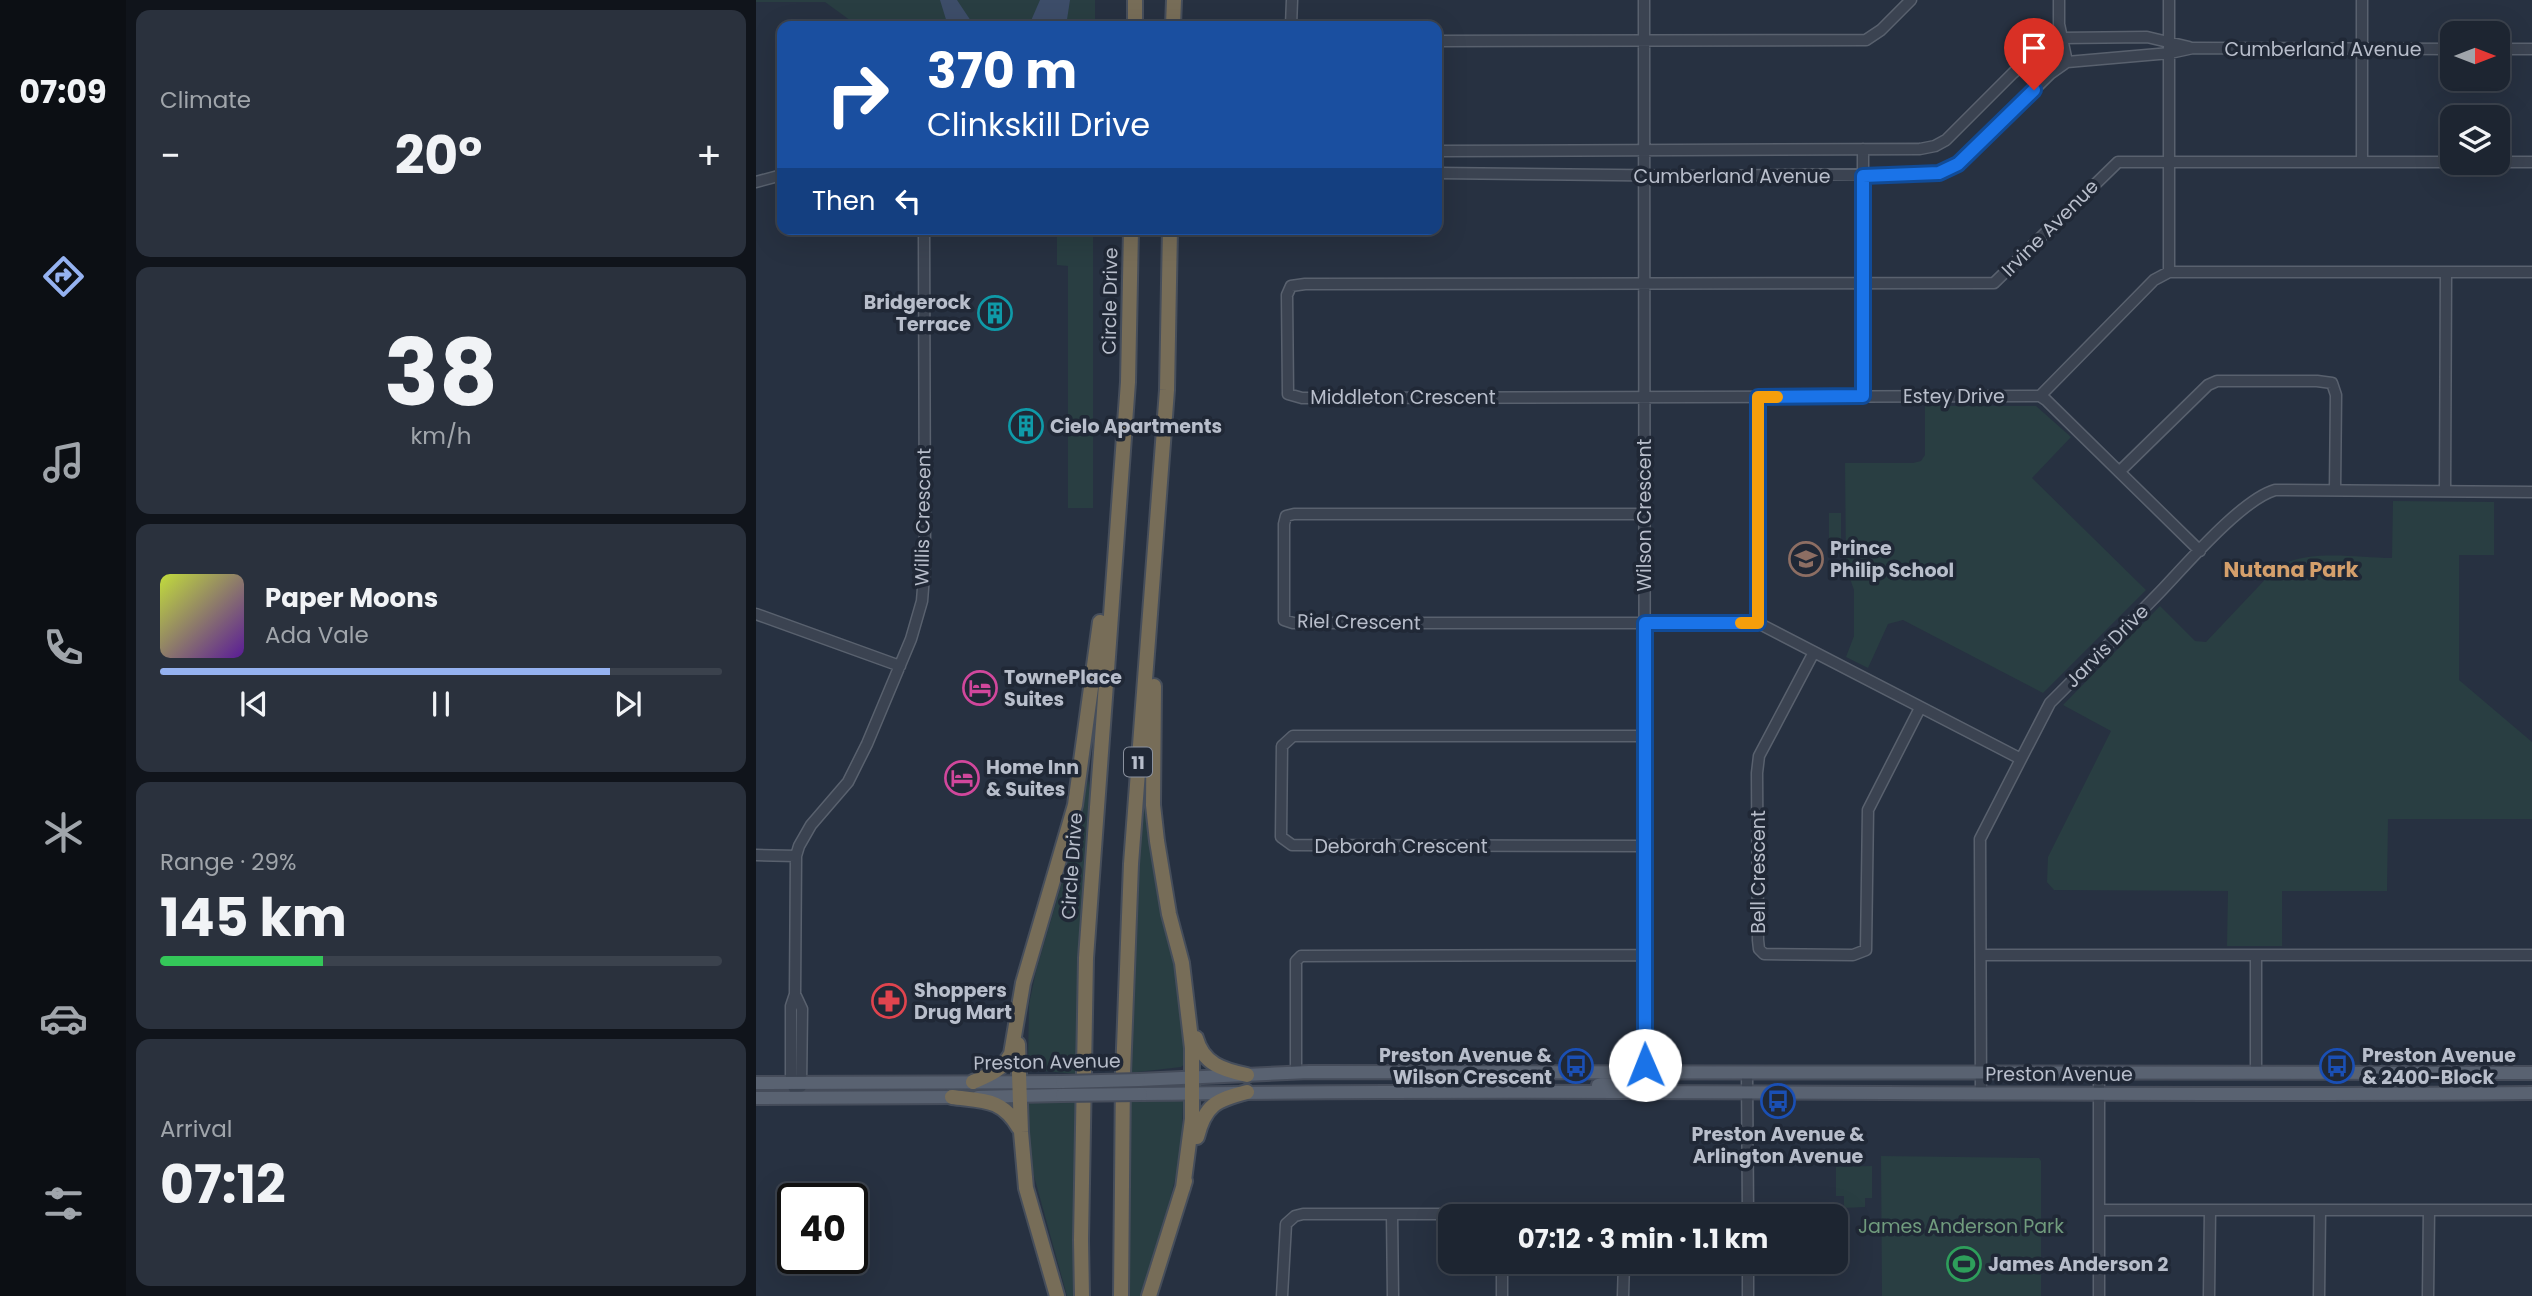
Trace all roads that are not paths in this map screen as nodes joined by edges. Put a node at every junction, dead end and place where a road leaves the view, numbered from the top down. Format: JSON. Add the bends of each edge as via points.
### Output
{"nodes":[{"id":1,"x":1135,"y":0,"type":"edge"},
{"id":2,"x":1174,"y":0,"type":"edge"},
{"id":3,"x":1292,"y":0,"type":"edge"},
{"id":4,"x":1644,"y":0,"type":"edge"},
{"id":5,"x":1911,"y":0,"type":"edge"},
{"id":6,"x":2059,"y":0,"type":"edge"},
{"id":7,"x":2169,"y":0,"type":"edge"},
{"id":8,"x":2362,"y":0,"type":"edge"},
{"id":9,"x":1135,"y":21,"type":"edge"},
{"id":10,"x":1174,"y":21,"type":"edge"},
{"id":11,"x":1292,"y":21,"type":"edge"},
{"id":12,"x":2061,"y":38,"type":"junction"},
{"id":13,"x":1442,"y":41,"type":"edge"},
{"id":14,"x":2169,"y":41,"type":"junction"},
{"id":15,"x":1644,"y":42,"type":"junction"},
{"id":16,"x":2193,"y":48,"type":"junction"},
{"id":17,"x":2510,"y":49,"type":"edge"},
{"id":18,"x":2532,"y":49,"type":"edge"},
{"id":19,"x":2362,"y":50,"type":"junction"},
{"id":20,"x":2440,"y":50,"type":"edge"},
{"id":21,"x":2170,"y":53,"type":"junction"},
{"id":22,"x":2067,"y":62,"type":"junction"},
{"id":23,"x":1863,"y":149,"type":"junction"},
{"id":24,"x":1645,"y":150,"type":"junction"},
{"id":25,"x":1442,"y":152,"type":"edge"},
{"id":26,"x":2170,"y":162,"type":"junction"},
{"id":27,"x":2362,"y":162,"type":"junction"},
{"id":28,"x":2440,"y":162,"type":"edge"},
{"id":29,"x":2510,"y":162,"type":"edge"},
{"id":30,"x":2532,"y":162,"type":"edge"},
{"id":31,"x":1442,"y":173,"type":"edge"},
{"id":32,"x":777,"y":176,"type":"edge"},
{"id":33,"x":1644,"y":176,"type":"junction"},
{"id":34,"x":1863,"y":176,"type":"junction"},
{"id":35,"x":756,"y":182,"type":"edge"},
{"id":36,"x":924,"y":235,"type":"edge"},
{"id":37,"x":1131,"y":235,"type":"edge"},
{"id":38,"x":1170,"y":235,"type":"edge"},
{"id":39,"x":2169,"y":272,"type":"junction"},
{"id":40,"x":2446,"y":272,"type":"junction"},
{"id":41,"x":2532,"y":272,"type":"edge"},
{"id":42,"x":1644,"y":283,"type":"junction"},
{"id":43,"x":1863,"y":283,"type":"junction"},
{"id":44,"x":1863,"y":396,"type":"junction"},
{"id":45,"x":2040,"y":396,"type":"junction"},
{"id":46,"x":1644,"y":397,"type":"junction"},
{"id":47,"x":1758,"y":397,"type":"junction"},
{"id":48,"x":1161,"y":467,"type":"junction"},
{"id":49,"x":1121,"y":471,"type":"junction"},
{"id":50,"x":2120,"y":471,"type":"junction"},
{"id":51,"x":2335,"y":490,"type":"junction"},
{"id":52,"x":2445,"y":491,"type":"junction"},
{"id":53,"x":2532,"y":492,"type":"edge"},
{"id":54,"x":1644,"y":514,"type":"junction"},
{"id":55,"x":2200,"y":551,"type":"junction"},
{"id":56,"x":756,"y":614,"type":"edge"},
{"id":57,"x":1645,"y":623,"type":"junction"},
{"id":58,"x":1758,"y":623,"type":"junction"},
{"id":59,"x":1814,"y":653,"type":"junction"},
{"id":60,"x":900,"y":666,"type":"junction"},
{"id":61,"x":1920,"y":708,"type":"junction"},
{"id":62,"x":1644,"y":736,"type":"junction"},
{"id":63,"x":2021,"y":759,"type":"junction"},
{"id":64,"x":1644,"y":846,"type":"junction"},
{"id":65,"x":756,"y":855,"type":"edge"},
{"id":66,"x":796,"y":856,"type":"junction"},
{"id":67,"x":1645,"y":955,"type":"junction"},
{"id":68,"x":1981,"y":955,"type":"junction"},
{"id":69,"x":2256,"y":955,"type":"junction"},
{"id":70,"x":2532,"y":955,"type":"edge"},
{"id":71,"x":1018,"y":1011,"type":"junction"},
{"id":72,"x":1189,"y":1013,"type":"junction"},
{"id":73,"x":1645,"y":1072,"type":"junction"},
{"id":74,"x":1296,"y":1073,"type":"junction"},
{"id":75,"x":1338,"y":1073,"type":"junction"},
{"id":76,"x":1747,"y":1073,"type":"junction"},
{"id":77,"x":1980,"y":1073,"type":"junction"},
{"id":78,"x":2099,"y":1073,"type":"junction"},
{"id":79,"x":2256,"y":1073,"type":"junction"},
{"id":80,"x":2532,"y":1073,"type":"edge"},
{"id":81,"x":1247,"y":1075,"type":"junction"},
{"id":82,"x":973,"y":1082,"type":"junction"},
{"id":83,"x":756,"y":1083,"type":"edge"},
{"id":84,"x":797,"y":1083,"type":"junction"},
{"id":85,"x":1192,"y":1086,"type":"junction"},
{"id":86,"x":1019,"y":1089,"type":"junction"},
{"id":87,"x":1062,"y":1089,"type":"junction"},
{"id":88,"x":1585,"y":1091,"type":"junction"},
{"id":89,"x":1247,"y":1092,"type":"junction"},
{"id":90,"x":1296,"y":1092,"type":"junction"},
{"id":91,"x":1747,"y":1092,"type":"junction"},
{"id":92,"x":1660,"y":1093,"type":"junction"},
{"id":93,"x":1980,"y":1093,"type":"junction"},
{"id":94,"x":2532,"y":1093,"type":"edge"},
{"id":95,"x":2099,"y":1094,"type":"junction"},
{"id":96,"x":952,"y":1097,"type":"junction"},
{"id":97,"x":756,"y":1098,"type":"edge"},
{"id":98,"x":799,"y":1098,"type":"junction"},
{"id":99,"x":1021,"y":1132,"type":"junction"},
{"id":100,"x":1183,"y":1188,"type":"junction"},
{"id":101,"x":1748,"y":1204,"type":"edge"},
{"id":102,"x":2099,"y":1210,"type":"junction"},
{"id":103,"x":2210,"y":1210,"type":"junction"},
{"id":104,"x":2429,"y":1210,"type":"junction"},
{"id":105,"x":2532,"y":1210,"type":"edge"},
{"id":106,"x":2320,"y":1211,"type":"junction"},
{"id":107,"x":1392,"y":1214,"type":"junction"},
{"id":108,"x":1438,"y":1214,"type":"edge"},
{"id":109,"x":1502,"y":1274,"type":"edge"},
{"id":110,"x":1624,"y":1274,"type":"edge"},
{"id":111,"x":1748,"y":1274,"type":"edge"},
{"id":112,"x":1057,"y":1296,"type":"edge"},
{"id":113,"x":1082,"y":1296,"type":"edge"},
{"id":114,"x":1121,"y":1296,"type":"edge"},
{"id":115,"x":1149,"y":1296,"type":"edge"},
{"id":116,"x":1282,"y":1296,"type":"edge"},
{"id":117,"x":1393,"y":1296,"type":"edge"},
{"id":118,"x":1502,"y":1296,"type":"edge"},
{"id":119,"x":1623,"y":1296,"type":"edge"},
{"id":120,"x":1748,"y":1296,"type":"edge"},
{"id":121,"x":2099,"y":1296,"type":"edge"},
{"id":122,"x":2210,"y":1296,"type":"edge"},
{"id":123,"x":2319,"y":1296,"type":"edge"},
{"id":124,"x":2428,"y":1296,"type":"edge"}],
"edges":[{"from":1,"to":9,"type":"highway"},
{"from":2,"to":10,"type":"highway"},
{"from":3,"to":11,"type":"street"},
{"from":4,"to":15,"type":"street","name":"Wilson Crescent"},
{"from":5,"to":15,"type":"street","via":[[1866,40]]},
{"from":6,"to":12,"type":"street"},
{"from":7,"to":14,"type":"street"},
{"from":8,"to":19,"type":"street"},
{"from":12,"to":14,"type":"street","name":"Cumberland Avenue"},
{"from":12,"to":22,"type":"street"},
{"from":12,"to":23,"type":"street","name":"Cumberland Avenue","via":[[2013,73],[1946,140],[1920,149]]},
{"from":13,"to":15,"type":"street"},
{"from":14,"to":16,"type":"street","name":"Cumberland Avenue"},
{"from":14,"to":21,"type":"street"},
{"from":15,"to":24,"type":"street","name":"Wilson Crescent"},
{"from":16,"to":19,"type":"street","name":"Cumberland Avenue"},
{"from":16,"to":21,"type":"street","name":"Cumberland Avenue"},
{"from":17,"to":18,"type":"street"},
{"from":19,"to":20,"type":"street","name":"Cumberland Avenue"},
{"from":19,"to":27,"type":"street"},
{"from":21,"to":22,"type":"street","name":"Cumberland Avenue"},
{"from":21,"to":26,"type":"street"},
{"from":22,"to":34,"type":"street","name":"Cumberland Avenue","via":[[1958,164],[1939,173]]},
{"from":23,"to":24,"type":"street","name":"Cumberland Avenue"},
{"from":23,"to":34,"type":"street"},
{"from":24,"to":25,"type":"street","name":"Cumberland Avenue"},
{"from":24,"to":33,"type":"street","name":"Wilson Crescent"},
{"from":26,"to":27,"type":"street","name":"Irvine Avenue"},
{"from":26,"to":39,"type":"street"},
{"from":26,"to":43,"type":"street","name":"Irvine Avenue","via":[[2118,162],[1994,283]]},
{"from":27,"to":28,"type":"street","name":"Irvine Avenue"},
{"from":29,"to":30,"type":"street"},
{"from":31,"to":33,"type":"street","name":"Cumberland Avenue"},
{"from":32,"to":35,"type":"street"},
{"from":33,"to":34,"type":"street","name":"Cumberland Avenue"},
{"from":33,"to":42,"type":"street","name":"Wilson Crescent"},
{"from":34,"to":43,"type":"street"},
{"from":36,"to":60,"type":"street","name":"Willis Crescent","via":[[925,563],[922,601]]},
{"from":37,"to":49,"type":"highway","name":"Circle Drive","number":"11"},
{"from":38,"to":48,"type":"highway","number":"11"},
{"from":39,"to":40,"type":"street"},
{"from":39,"to":45,"type":"street","via":[[2154,280]]},
{"from":40,"to":41,"type":"street"},
{"from":40,"to":52,"type":"street"},
{"from":42,"to":43,"type":"street","name":"Irvine Avenue"},
{"from":42,"to":46,"type":"street","name":"Wilson Crescent"},
{"from":42,"to":46,"type":"street","name":"Middleton Crescent","via":[[1305,284],[1291,286],[1287,295],[1288,394],[1302,398]]},
{"from":43,"to":44,"type":"street"},
{"from":44,"to":45,"type":"street","name":"Estey Drive"},
{"from":44,"to":47,"type":"street","name":"Estey Drive"},
{"from":45,"to":50,"type":"street"},
{"from":46,"to":47,"type":"street","name":"Estey Drive"},
{"from":46,"to":54,"type":"street","name":"Wilson Crescent"},
{"from":47,"to":58,"type":"street"},
{"from":48,"to":72,"type":"highway","via":[[1153,805]]},
{"from":48,"to":114,"type":"highway","number":"11","via":[[1131,864]]},
{"from":49,"to":71,"type":"highway","via":[[1075,805]]},
{"from":49,"to":113,"type":"highway","name":"Circle Drive","number":"11","via":[[1086,958]]},
{"from":50,"to":51,"type":"street","via":[[2208,385],[2217,381],[2317,381],[2332,383],[2336,395]]},
{"from":50,"to":55,"type":"street"},
{"from":51,"to":52,"type":"street","name":"Jarvis Drive"},
{"from":51,"to":55,"type":"street","name":"Jarvis Drive","via":[[2262,494]]},
{"from":52,"to":53,"type":"street","name":"Jarvis Drive"},
{"from":54,"to":57,"type":"street","name":"Wilson Crescent"},
{"from":54,"to":57,"type":"street","name":"Riel Crescent","via":[[1286,516],[1284,620]]},
{"from":55,"to":63,"type":"street","name":"Jarvis Drive","via":[[2050,703]]},
{"from":56,"to":60,"type":"street"},
{"from":57,"to":58,"type":"street"},
{"from":57,"to":62,"type":"street","name":"Wilson Crescent"},
{"from":58,"to":59,"type":"street"},
{"from":59,"to":61,"type":"street"},
{"from":59,"to":61,"type":"street","name":"Bell Crescent","via":[[1759,756],[1758,945],[1765,954],[1853,955],[1866,950],[1868,810]]},
{"from":60,"to":66,"type":"street","name":"Willis Crescent","via":[[848,782],[811,825]]},
{"from":61,"to":63,"type":"street"},
{"from":62,"to":64,"type":"street","name":"Wilson Crescent"},
{"from":62,"to":64,"type":"street","name":"Deborah Crescent","via":[[1293,736],[1282,746],[1281,837],[1292,845]]},
{"from":63,"to":68,"type":"street","name":"Jarvis Drive","via":[[1980,839]]},
{"from":64,"to":67,"type":"street","name":"Wilson Crescent"},
{"from":65,"to":66,"type":"street"},
{"from":66,"to":84,"type":"street","name":"Willis Crescent","via":[[795,994],[802,1009]]},
{"from":67,"to":73,"type":"street","name":"Wilson Crescent"},
{"from":67,"to":74,"type":"street","via":[[1301,956],[1296,961]]},
{"from":68,"to":69,"type":"street"},
{"from":68,"to":77,"type":"street","name":"Jarvis Drive"},
{"from":69,"to":70,"type":"street"},
{"from":69,"to":79,"type":"street"},
{"from":71,"to":82,"type":"highway","via":[[1006,1064]]},
{"from":71,"to":86,"type":"highway"},
{"from":72,"to":81,"type":"highway","via":[[1198,1045],[1209,1061]]},
{"from":72,"to":85,"type":"highway"},
{"from":73,"to":75,"type":"main road","name":"Preston Avenue"},
{"from":73,"to":76,"type":"main road","name":"Preston Avenue"},
{"from":73,"to":88,"type":"main road","name":"Preston Avenue","via":[[1641,1079]]},
{"from":73,"to":92,"type":"main road"},
{"from":74,"to":75,"type":"main road","name":"Preston Avenue"},
{"from":74,"to":81,"type":"main road","name":"Preston Avenue"},
{"from":75,"to":90,"type":"main road","name":"Preston Avenue","via":[[1300,1082]]},
{"from":76,"to":77,"type":"main road","name":"Preston Avenue"},
{"from":76,"to":91,"type":"street"},
{"from":77,"to":78,"type":"main road","name":"Preston Avenue"},
{"from":77,"to":93,"type":"street","name":"Jarvis Drive"},
{"from":78,"to":79,"type":"main road","name":"Preston Avenue"},
{"from":78,"to":95,"type":"street"},
{"from":79,"to":80,"type":"main road","name":"Preston Avenue"},
{"from":81,"to":85,"type":"main road","name":"Preston Avenue"},
{"from":82,"to":84,"type":"main road","name":"Preston Avenue"},
{"from":82,"to":86,"type":"main road","name":"Preston Avenue"},
{"from":83,"to":84,"type":"main road","name":"Preston Avenue"},
{"from":84,"to":98,"type":"street","name":"Willis Crescent"},
{"from":85,"to":87,"type":"main road","name":"Preston Avenue","bridge":true,"via":[[1141,1094]]},
{"from":85,"to":87,"type":"main road","name":"Preston Avenue","bridge":true,"via":[[1139,1080]]},
{"from":85,"to":89,"type":"main road","name":"Preston Avenue"},
{"from":85,"to":100,"type":"highway"},
{"from":86,"to":87,"type":"main road","name":"Preston Avenue"},
{"from":86,"to":96,"type":"main road","name":"Preston Avenue"},
{"from":86,"to":99,"type":"highway"},
{"from":88,"to":90,"type":"main road","name":"Preston Avenue"},
{"from":88,"to":92,"type":"main road","name":"Preston Avenue"},
{"from":89,"to":90,"type":"main road","name":"Preston Avenue"},
{"from":89,"to":100,"type":"highway","via":[[1221,1099],[1209,1108],[1201,1121]]},
{"from":91,"to":92,"type":"main road","name":"Preston Avenue"},
{"from":91,"to":93,"type":"main road","name":"Preston Avenue"},
{"from":91,"to":101,"type":"street"},
{"from":93,"to":95,"type":"main road","name":"Preston Avenue"},
{"from":94,"to":95,"type":"main road","name":"Preston Avenue"},
{"from":95,"to":102,"type":"street"},
{"from":96,"to":98,"type":"main road","name":"Preston Avenue"},
{"from":96,"to":99,"type":"highway","via":[[1005,1108]]},
{"from":97,"to":98,"type":"main road","name":"Preston Avenue"},
{"from":99,"to":112,"type":"highway","via":[[1026,1188]]},
{"from":100,"to":115,"type":"highway"},
{"from":102,"to":103,"type":"street"},
{"from":102,"to":121,"type":"street"},
{"from":103,"to":106,"type":"street"},
{"from":103,"to":122,"type":"street"},
{"from":104,"to":105,"type":"street"},
{"from":104,"to":106,"type":"street"},
{"from":104,"to":124,"type":"street"},
{"from":106,"to":123,"type":"street"},
{"from":107,"to":108,"type":"street"},
{"from":107,"to":116,"type":"street","via":[[1295,1216],[1286,1224]]},
{"from":107,"to":117,"type":"street"},
{"from":109,"to":118,"type":"street"},
{"from":110,"to":119,"type":"street"},
{"from":111,"to":120,"type":"street"}]}
